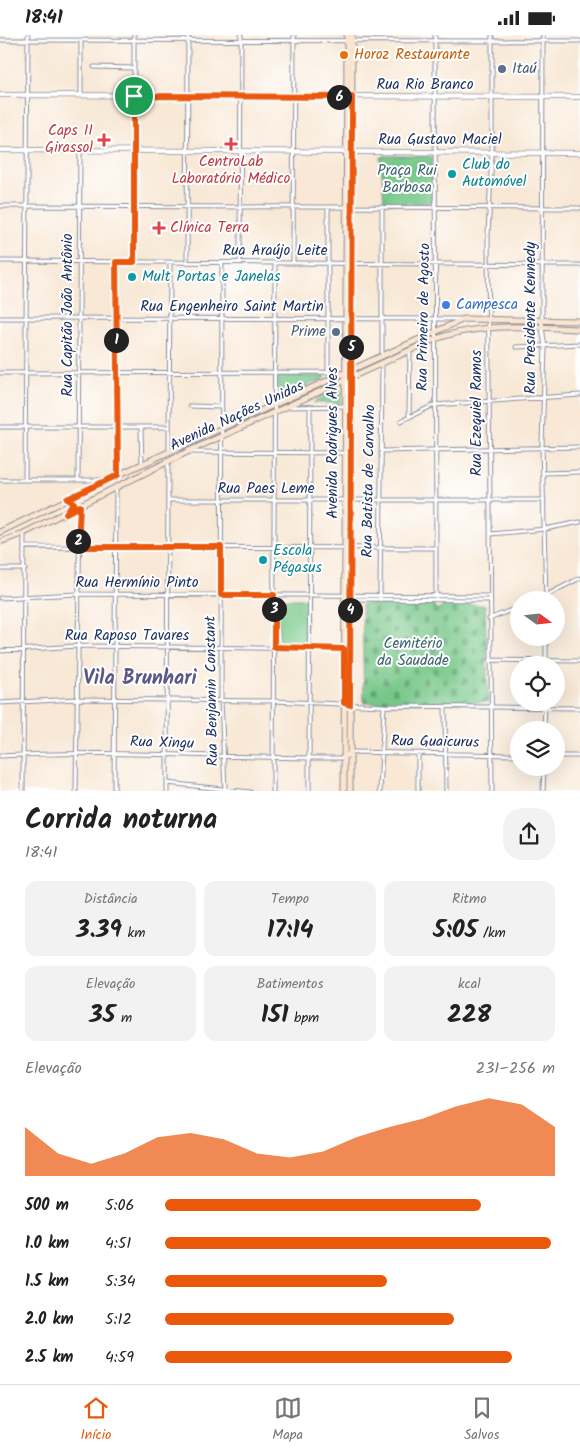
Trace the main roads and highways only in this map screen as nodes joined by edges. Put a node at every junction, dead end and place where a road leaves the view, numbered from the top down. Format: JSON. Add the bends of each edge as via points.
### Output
{"nodes":[{"id":1,"x":350,"y":38,"type":"edge"},
{"id":2,"x":349,"y":319,"type":"junction"},
{"id":3,"x":580,"y":321,"type":"edge"},
{"id":4,"x":580,"y":329,"type":"edge"},
{"id":5,"x":382,"y":359,"type":"junction"},
{"id":6,"x":352,"y":369,"type":"junction"},
{"id":7,"x":345,"y":373,"type":"junction"},
{"id":8,"x":348,"y":379,"type":"junction"},
{"id":9,"x":348,"y":406,"type":"junction"},
{"id":10,"x":87,"y":490,"type":"junction"},
{"id":11,"x":67,"y":499,"type":"junction"},
{"id":12,"x":91,"y":501,"type":"junction"},
{"id":13,"x":347,"y":501,"type":"junction"},
{"id":14,"x":66,"y":513,"type":"junction"},
{"id":15,"x":0,"y":532,"type":"edge"},
{"id":16,"x":14,"y":537,"type":"junction"},
{"id":17,"x":0,"y":541,"type":"edge"},
{"id":18,"x":0,"y":547,"type":"edge"},
{"id":19,"x":348,"y":597,"type":"junction"},
{"id":20,"x":347,"y":704,"type":"junction"},
{"id":21,"x":344,"y":791,"type":"edge"},
{"id":22,"x":350,"y":791,"type":"edge"}],
"edges":[{"from":1,"to":2,"type":"main road","name":"Avenida Rodrigues Alves"},
{"from":2,"to":6,"type":"main road","name":"Avenida Rodrigues Alves"},
{"from":2,"to":7,"type":"main road","name":"Avenida Rodrigues Alves"},
{"from":3,"to":5,"type":"main road","name":"Avenida Nações Unidas","via":[[464,319]]},
{"from":4,"to":5,"type":"main road","name":"Avenida Nações Unidas","via":[[488,326],[464,329]]},
{"from":5,"to":6,"type":"main road","name":"Avenida Nações Unidas"},
{"from":5,"to":8,"type":"main road","name":"Avenida Nações Unidas"},
{"from":6,"to":7,"type":"main road","name":"Avenida Nações Unidas"},
{"from":6,"to":8,"type":"main road","name":"Avenida Rodrigues Alves"},
{"from":7,"to":8,"type":"main road","name":"Avenida Rodrigues Alves"},
{"from":7,"to":10,"type":"main road","name":"Avenida Nações Unidas"},
{"from":8,"to":9,"type":"main road","name":"Avenida Rodrigues Alves"},
{"from":8,"to":12,"type":"main road","name":"Avenida Nações Unidas","via":[[168,461]]},
{"from":9,"to":13,"type":"main road","name":"Avenida Rodrigues Alves"},
{"from":9,"to":13,"type":"main road","name":"Avenida Rodrigues Alves","via":[[345,453]]},
{"from":10,"to":11,"type":"main road","name":"Avenida Nações Unidas"},
{"from":10,"to":12,"type":"main road","via":[[86,499]]},
{"from":11,"to":14,"type":"main road","via":[[74,503]]},
{"from":11,"to":15,"type":"main road","name":"Avenida Nações Unidas"},
{"from":12,"to":14,"type":"main road","name":"Avenida Nações Unidas"},
{"from":13,"to":19,"type":"main road","name":"Avenida Rodrigues Alves"},
{"from":14,"to":16,"type":"main road","name":"Avenida Nações Unidas"},
{"from":16,"to":17,"type":"main road","name":"Avenida Nações Unidas"},
{"from":16,"to":18,"type":"main road"},
{"from":19,"to":20,"type":"main road","name":"Avenida Rodrigues Alves"},
{"from":19,"to":20,"type":"main road","name":"Avenida Rodrigues Alves","via":[[344,649]]},
{"from":20,"to":21,"type":"main road","name":"Avenida Rodrigues Alves"},
{"from":20,"to":22,"type":"main road","name":"Avenida Rodrigues Alves"}]}
